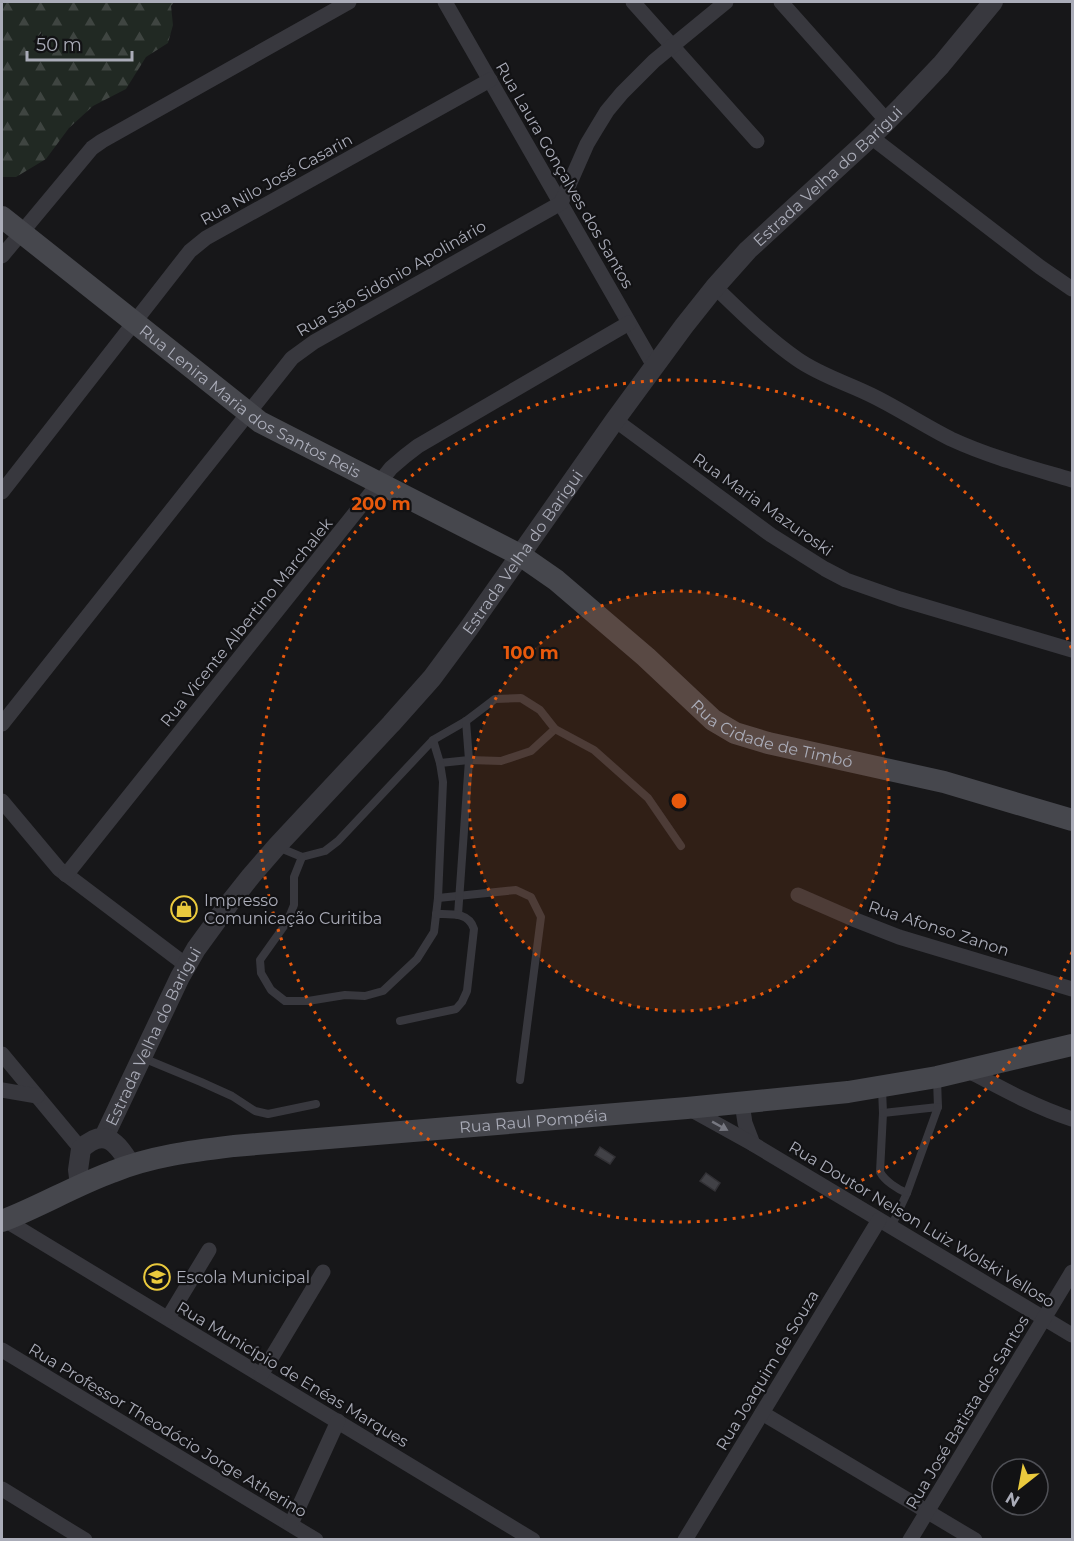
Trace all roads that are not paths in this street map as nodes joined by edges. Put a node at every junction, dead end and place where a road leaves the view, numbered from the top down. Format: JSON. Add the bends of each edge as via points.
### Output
{"nodes":[{"id":1,"x":349,"y":2,"type":"edge"},
{"id":2,"x":446,"y":2,"type":"edge"},
{"id":3,"x":633,"y":2,"type":"edge"},
{"id":4,"x":726,"y":2,"type":"edge"},
{"id":5,"x":781,"y":2,"type":"edge"},
{"id":6,"x":993,"y":2,"type":"edge"},
{"id":7,"x":672,"y":46,"type":"junction"},
{"id":8,"x":490,"y":80,"type":"junction"},
{"id":9,"x":887,"y":121,"type":"junction"},
{"id":10,"x":871,"y":136,"type":"junction"},
{"id":11,"x":757,"y":141,"type":"dead end"},
{"id":12,"x":561,"y":203,"type":"junction"},
{"id":13,"x":2,"y":217,"type":"edge"},
{"id":14,"x":21,"y":232,"type":"junction"},
{"id":15,"x":2,"y":256,"type":"edge"},
{"id":16,"x":715,"y":286,"type":"junction"},
{"id":17,"x":1072,"y":289,"type":"edge"},
{"id":18,"x":135,"y":322,"type":"junction"},
{"id":19,"x":630,"y":323,"type":"junction"},
{"id":20,"x":654,"y":366,"type":"junction"},
{"id":21,"x":248,"y":413,"type":"junction"},
{"id":22,"x":615,"y":420,"type":"junction"},
{"id":23,"x":1072,"y":480,"type":"edge"},
{"id":24,"x":379,"y":483,"type":"junction"},
{"id":25,"x":2,"y":492,"type":"edge"},
{"id":26,"x":520,"y":555,"type":"junction"},
{"id":27,"x":1072,"y":650,"type":"edge"},
{"id":28,"x":466,"y":722,"type":"junction"},
{"id":29,"x":2,"y":724,"type":"edge"},
{"id":30,"x":555,"y":729,"type":"junction"},
{"id":31,"x":433,"y":740,"type":"junction"},
{"id":32,"x":469,"y":760,"type":"junction"},
{"id":33,"x":440,"y":763,"type":"junction"},
{"id":34,"x":2,"y":801,"type":"edge"},
{"id":35,"x":1072,"y":820,"type":"edge"},
{"id":36,"x":277,"y":846,"type":"junction"},
{"id":37,"x":681,"y":846,"type":"dead end"},
{"id":38,"x":302,"y":857,"type":"junction"},
{"id":39,"x":66,"y":875,"type":"junction"},
{"id":40,"x":798,"y":895,"type":"dead end"},
{"id":41,"x":459,"y":896,"type":"junction"},
{"id":42,"x":438,"y":898,"type":"junction"},
{"id":43,"x":436,"y":914,"type":"junction"},
{"id":44,"x":458,"y":915,"type":"junction"},
{"id":45,"x":186,"y":965,"type":"junction"},
{"id":46,"x":1072,"y":989,"type":"edge"},
{"id":47,"x":400,"y":1021,"type":"dead end"},
{"id":48,"x":1072,"y":1046,"type":"edge"},
{"id":49,"x":2,"y":1054,"type":"edge"},
{"id":50,"x":142,"y":1058,"type":"junction"},
{"id":51,"x":967,"y":1070,"type":"junction"},
{"id":52,"x":937,"y":1077,"type":"junction"},
{"id":53,"x":520,"y":1080,"type":"dead end"},
{"id":54,"x":882,"y":1087,"type":"junction"},
{"id":55,"x":2,"y":1090,"type":"edge"},
{"id":56,"x":37,"y":1096,"type":"junction"},
{"id":57,"x":742,"y":1103,"type":"junction"},
{"id":58,"x":315,"y":1104,"type":"dead end"},
{"id":59,"x":938,"y":1107,"type":"junction"},
{"id":60,"x":687,"y":1108,"type":"junction"},
{"id":61,"x":883,"y":1113,"type":"junction"},
{"id":62,"x":1072,"y":1119,"type":"edge"},
{"id":63,"x":104,"y":1137,"type":"junction"},
{"id":64,"x":753,"y":1144,"type":"junction"},
{"id":65,"x":81,"y":1149,"type":"junction"},
{"id":66,"x":131,"y":1165,"type":"junction"},
{"id":67,"x":80,"y":1185,"type":"junction"},
{"id":68,"x":907,"y":1193,"type":"junction"},
{"id":69,"x":3,"y":1220,"type":"edge"},
{"id":70,"x":885,"y":1223,"type":"junction"},
{"id":71,"x":209,"y":1250,"type":"dead end"},
{"id":72,"x":323,"y":1272,"type":"dead end"},
{"id":73,"x":1072,"y":1272,"type":"edge"},
{"id":74,"x":168,"y":1318,"type":"junction"},
{"id":75,"x":1044,"y":1318,"type":"junction"},
{"id":76,"x":1072,"y":1335,"type":"edge"},
{"id":77,"x":2,"y":1350,"type":"edge"},
{"id":78,"x":261,"y":1375,"type":"junction"},
{"id":79,"x":762,"y":1413,"type":"junction"},
{"id":80,"x":338,"y":1421,"type":"junction"},
{"id":81,"x":2,"y":1489,"type":"edge"},
{"id":82,"x":927,"y":1511,"type":"junction"},
{"id":83,"x":291,"y":1524,"type":"junction"},
{"id":84,"x":509,"y":1533,"type":"edge"},
{"id":85,"x":85,"y":1539,"type":"edge"},
{"id":86,"x":316,"y":1539,"type":"edge"},
{"id":87,"x":533,"y":1539,"type":"edge"},
{"id":88,"x":685,"y":1539,"type":"edge"},
{"id":89,"x":910,"y":1539,"type":"edge"},
{"id":90,"x":975,"y":1539,"type":"edge"}],
"edges":[{"from":1,"to":14,"type":"street","via":[[102,141]]},
{"from":2,"to":8,"type":"street","name":"Rua Laura Gonçalves dos Santos"},
{"from":3,"to":7,"type":"street"},
{"from":4,"to":7,"type":"street"},
{"from":5,"to":9,"type":"street"},
{"from":6,"to":9,"type":"street","name":"Estrada Velha do Barigui","via":[[941,65]]},
{"from":7,"to":11,"type":"street"},
{"from":7,"to":12,"type":"street","via":[[607,111],[587,144]]},
{"from":8,"to":12,"type":"street","name":"Rua Laura Gonçalves dos Santos"},
{"from":8,"to":18,"type":"street","name":"Rua Nilo José Casarin","via":[[206,238],[190,251]]},
{"from":9,"to":10,"type":"street","name":"Estrada Velha do Barigui"},
{"from":10,"to":16,"type":"street","name":"Estrada Velha do Barigui","via":[[748,250]]},
{"from":10,"to":17,"type":"street"},
{"from":12,"to":19,"type":"street","name":"Rua Laura Gonçalves dos Santos"},
{"from":12,"to":21,"type":"street","name":"Rua São Sidônio Apolinário","via":[[303,349]]},
{"from":13,"to":14,"type":"main road","name":"Rua Lenira Maria dos Santos Reis"},
{"from":14,"to":15,"type":"street"},
{"from":14,"to":18,"type":"main road","name":"Rua Lenira Maria dos Santos Reis"},
{"from":16,"to":20,"type":"street","name":"Estrada Velha do Barigui"},
{"from":16,"to":23,"type":"street","via":[[778,345],[817,371],[959,442]]},
{"from":18,"to":21,"type":"main road","name":"Rua Lenira Maria dos Santos Reis"},
{"from":18,"to":25,"type":"street","name":"Rua Nilo José Casarin"},
{"from":19,"to":20,"type":"street","name":"Rua Laura Gonçalves dos Santos"},
{"from":19,"to":24,"type":"street","name":"Rua Vicente Albertino Marchalek","via":[[418,446]]},
{"from":20,"to":22,"type":"street","name":"Estrada Velha do Barigui"},
{"from":21,"to":24,"type":"main road","name":"Rua Lenira Maria dos Santos Reis","via":[[269,428]]},
{"from":21,"to":29,"type":"street","name":"Rua São Sidônio Apolinário"},
{"from":22,"to":26,"type":"street","name":"Estrada Velha do Barigui"},
{"from":22,"to":27,"type":"street","name":"Rua Maria Mazuroski","via":[[771,535],[846,580]]},
{"from":24,"to":26,"type":"main road","name":"Rua Lenira Maria dos Santos Reis"},
{"from":24,"to":39,"type":"street","name":"Rua Vicente Albertino Marchalek"},
{"from":26,"to":35,"type":"main road","name":"Rua Cidade de Timbó","via":[[556,580],[713,720],[735,733],[768,744],[944,782]]},
{"from":26,"to":36,"type":"street","name":"Estrada Velha do Barigui","via":[[432,678]]},
{"from":28,"to":30,"type":"lane","via":[[495,699],[521,698],[540,710]]},
{"from":28,"to":31,"type":"lane"},
{"from":28,"to":32,"type":"lane"},
{"from":30,"to":32,"type":"lane","via":[[531,751],[501,761]]},
{"from":30,"to":37,"type":"lane","via":[[594,750],[648,798]]},
{"from":31,"to":33,"type":"lane"},
{"from":31,"to":38,"type":"lane","via":[[338,841],[325,851]]},
{"from":32,"to":33,"type":"lane"},
{"from":32,"to":41,"type":"lane"},
{"from":33,"to":42,"type":"lane","via":[[443,783]]},
{"from":34,"to":39,"type":"street"},
{"from":36,"to":38,"type":"lane"},
{"from":36,"to":45,"type":"street","name":"Estrada Velha do Barigui","via":[[211,927]]},
{"from":38,"to":43,"type":"lane","via":[[294,877],[294,905],[260,960],[261,973],[271,990],[285,1001],[365,996],[383,991],[417,959],[434,932]]},
{"from":39,"to":45,"type":"street"},
{"from":40,"to":46,"type":"street","name":"Rua Afonso Zanon","via":[[899,937]]},
{"from":41,"to":42,"type":"lane"},
{"from":41,"to":44,"type":"lane"},
{"from":41,"to":53,"type":"lane","via":[[516,890],[531,897],[541,917]]},
{"from":42,"to":43,"type":"lane"},
{"from":43,"to":44,"type":"lane"},
{"from":44,"to":47,"type":"lane","via":[[469,918],[474,929],[467,991],[462,1002],[456,1009]]},
{"from":45,"to":50,"type":"street","name":"Estrada Velha do Barigui"},
{"from":48,"to":51,"type":"main road","name":"Rua Raul Pompéia"},
{"from":49,"to":56,"type":"street"},
{"from":50,"to":58,"type":"lane","via":[[232,1096],[255,1111],[268,1114]]},
{"from":50,"to":63,"type":"street","name":"Estrada Velha do Barigui"},
{"from":51,"to":52,"type":"main road","name":"Rua Raul Pompéia"},
{"from":51,"to":62,"type":"street","via":[[1045,1110]]},
{"from":52,"to":54,"type":"main road","name":"Rua Raul Pompéia"},
{"from":52,"to":59,"type":"lane"},
{"from":54,"to":57,"type":"main road","name":"Rua Raul Pompéia"},
{"from":54,"to":61,"type":"lane"},
{"from":55,"to":56,"type":"street"},
{"from":56,"to":65,"type":"street"},
{"from":57,"to":60,"type":"main road","name":"Rua Raul Pompéia"},
{"from":57,"to":64,"type":"street"},
{"from":59,"to":61,"type":"lane"},
{"from":59,"to":68,"type":"lane"},
{"from":60,"to":64,"type":"street","name":"Rua Doutor Nelson Luiz Wolski Velloso","one_way":true},
{"from":60,"to":66,"type":"main road","name":"Rua Raul Pompéia","via":[[234,1146],[172,1154]]},
{"from":61,"to":68,"type":"lane","via":[[880,1172]]},
{"from":63,"to":65,"type":"street"},
{"from":63,"to":66,"type":"street","via":[[119,1147]]},
{"from":64,"to":70,"type":"street","name":"Rua Doutor Nelson Luiz Wolski Velloso"},
{"from":65,"to":67,"type":"street"},
{"from":66,"to":67,"type":"main road","name":"Rua Raul Pompéia"},
{"from":67,"to":69,"type":"main road","name":"Rua Raul Pompéia"},
{"from":68,"to":70,"type":"lane"},
{"from":69,"to":74,"type":"street","name":"Rua Município de Enéas Marques"},
{"from":70,"to":75,"type":"street","name":"Rua Doutor Nelson Luiz Wolski Velloso"},
{"from":70,"to":79,"type":"street","name":"Rua Joaquim de Souza"},
{"from":71,"to":74,"type":"street"},
{"from":72,"to":78,"type":"street"},
{"from":73,"to":75,"type":"street","name":"Rua José Batista dos Santos"},
{"from":74,"to":78,"type":"street","name":"Rua Município de Enéas Marques"},
{"from":75,"to":76,"type":"street","name":"Rua Doutor Nelson Luiz Wolski Velloso"},
{"from":75,"to":82,"type":"street","name":"Rua José Batista dos Santos"},
{"from":77,"to":83,"type":"street","name":"Rua Professor Theodócio Jorge Atherino"},
{"from":78,"to":80,"type":"street","name":"Rua Município de Enéas Marques"},
{"from":79,"to":82,"type":"street"},
{"from":79,"to":88,"type":"street","name":"Rua Joaquim de Souza"},
{"from":80,"to":83,"type":"street"},
{"from":80,"to":84,"type":"street","name":"Rua Município de Enéas Marques"},
{"from":81,"to":85,"type":"street"},
{"from":82,"to":89,"type":"street","name":"Rua José Batista dos Santos"},
{"from":82,"to":90,"type":"street"},
{"from":83,"to":86,"type":"street","name":"Rua Professor Theodócio Jorge Atherino"},
{"from":84,"to":87,"type":"street","name":"Rua Município de Enéas Marques"}]}
